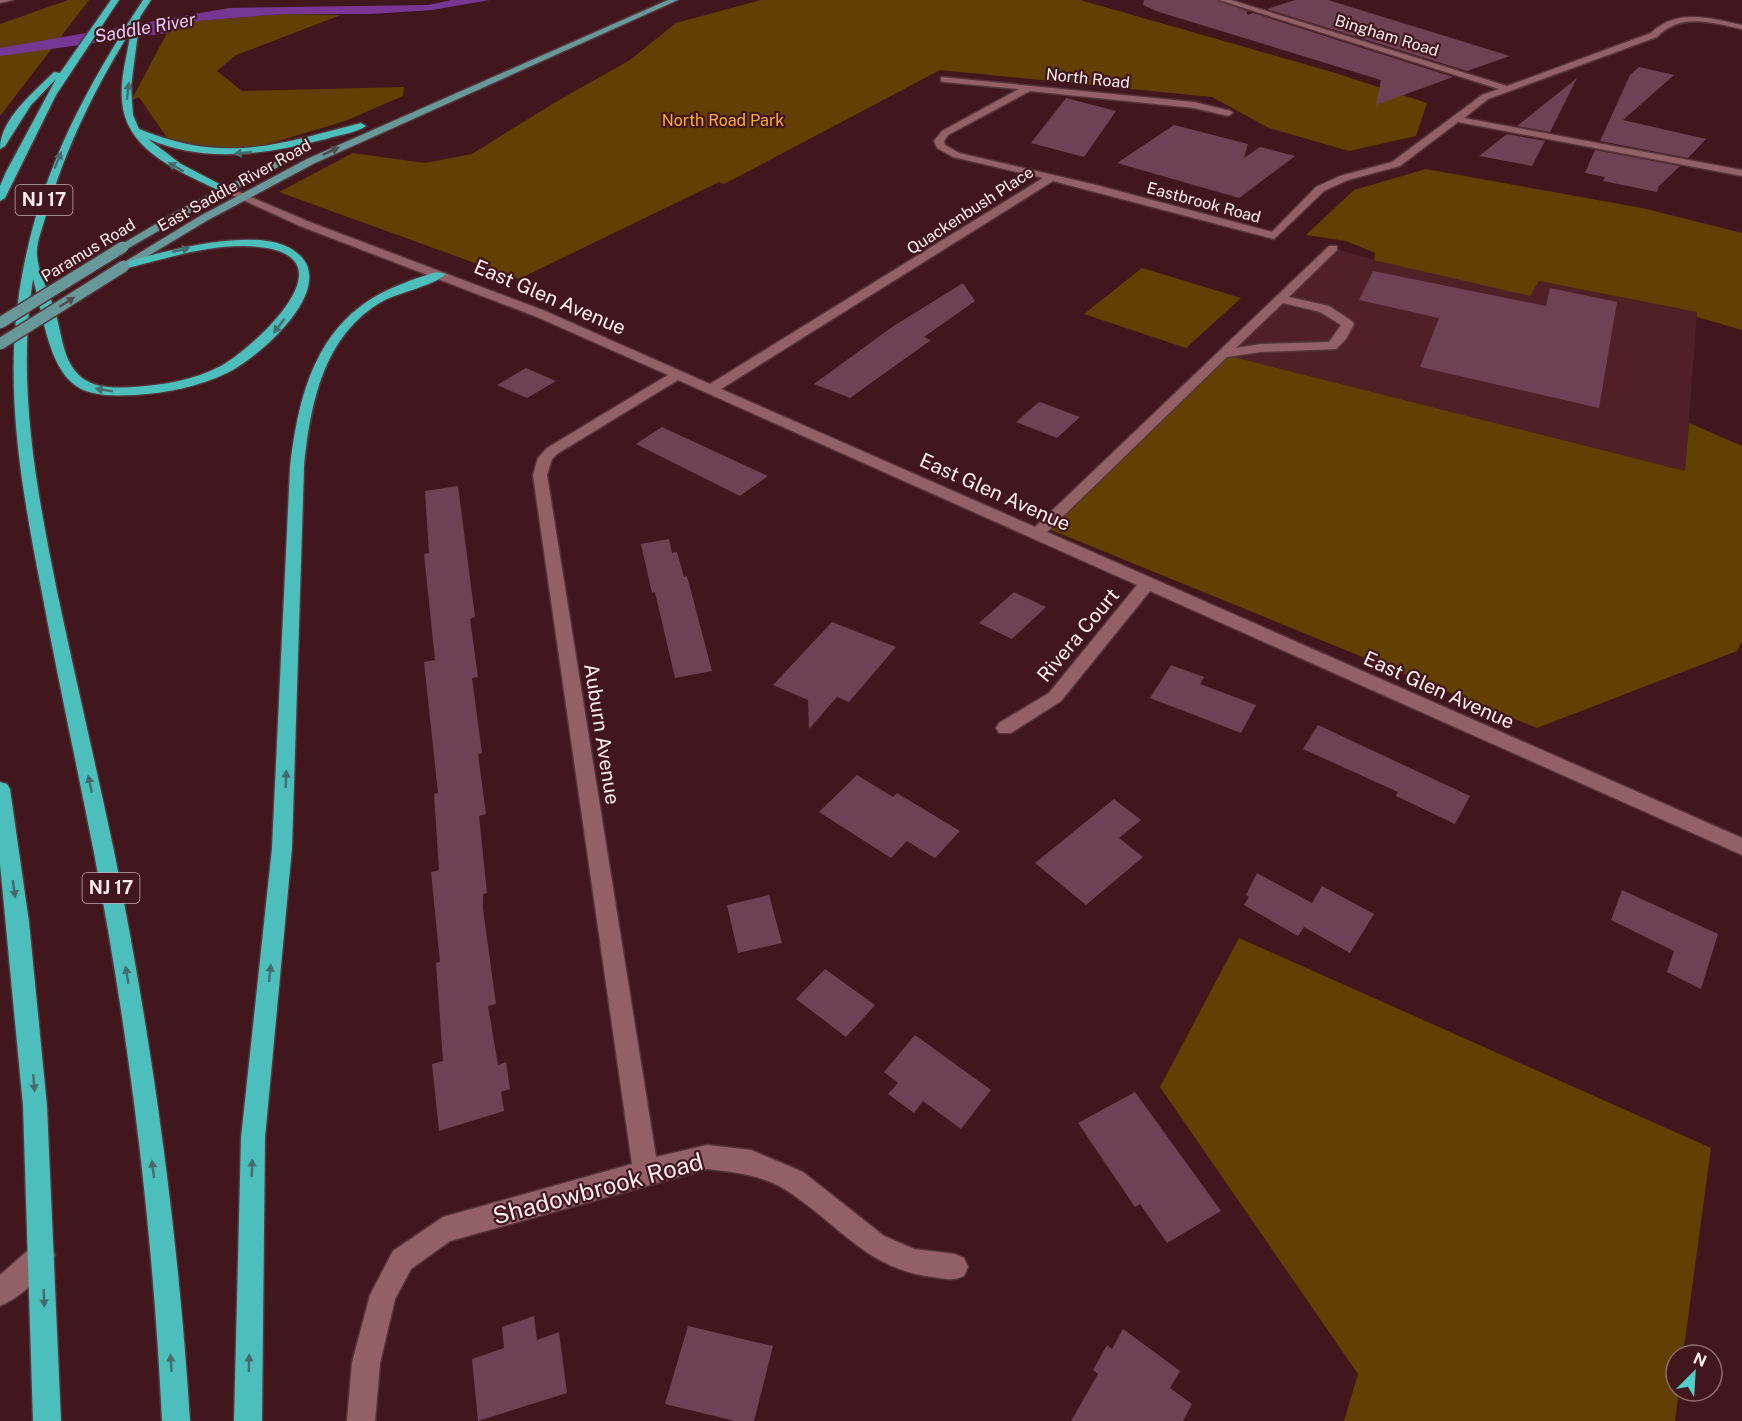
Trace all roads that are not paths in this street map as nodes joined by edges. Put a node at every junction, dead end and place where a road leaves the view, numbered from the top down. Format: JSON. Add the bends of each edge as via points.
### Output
{"nodes":[{"id":1,"x":9,"y":0,"type":"edge"},
{"id":2,"x":115,"y":0,"type":"edge"},
{"id":3,"x":147,"y":0,"type":"edge"},
{"id":4,"x":675,"y":0,"type":"edge"},
{"id":5,"x":1223,"y":0,"type":"edge"},
{"id":6,"x":0,"y":1,"type":"edge"},
{"id":7,"x":138,"y":14,"type":"junction"},
{"id":8,"x":1742,"y":27,"type":"edge"},
{"id":9,"x":73,"y":58,"type":"junction"},
{"id":10,"x":495,"y":77,"type":"junction"},
{"id":11,"x":944,"y":79,"type":"dead end"},
{"id":12,"x":1030,"y":87,"type":"junction"},
{"id":13,"x":1508,"y":89,"type":"junction"},
{"id":14,"x":392,"y":113,"type":"dead end"},
{"id":15,"x":1228,"y":113,"type":"dead end"},
{"id":16,"x":1456,"y":119,"type":"junction"},
{"id":17,"x":367,"y":124,"type":"joint"},
{"id":18,"x":136,"y":131,"type":"junction"},
{"id":19,"x":0,"y":147,"type":"edge"},
{"id":20,"x":1742,"y":173,"type":"edge"},
{"id":21,"x":1052,"y":177,"type":"junction"},
{"id":22,"x":226,"y":190,"type":"junction"},
{"id":23,"x":242,"y":197,"type":"junction"},
{"id":24,"x":0,"y":198,"type":"edge"},
{"id":25,"x":1333,"y":248,"type":"dead end"},
{"id":26,"x":30,"y":251,"type":"junction"},
{"id":27,"x":124,"y":266,"type":"junction"},
{"id":28,"x":440,"y":273,"type":"junction"},
{"id":29,"x":1279,"y":299,"type":"junction"},
{"id":30,"x":0,"y":323,"type":"edge"},
{"id":31,"x":0,"y":344,"type":"edge"},
{"id":32,"x":1221,"y":354,"type":"junction"},
{"id":33,"x":677,"y":375,"type":"junction"},
{"id":34,"x":711,"y":389,"type":"junction"},
{"id":35,"x":1037,"y":533,"type":"junction"},
{"id":36,"x":1148,"y":583,"type":"junction"},
{"id":37,"x":1005,"y":728,"type":"dead end"},
{"id":38,"x":0,"y":789,"type":"edge"},
{"id":39,"x":1742,"y":847,"type":"edge"},
{"id":40,"x":646,"y":1172,"type":"junction"},
{"id":41,"x":42,"y":1255,"type":"junction"},
{"id":42,"x":955,"y":1267,"type":"dead end"},
{"id":43,"x":0,"y":1293,"type":"edge"},
{"id":44,"x":47,"y":1421,"type":"edge"},
{"id":45,"x":176,"y":1421,"type":"edge"},
{"id":46,"x":248,"y":1421,"type":"edge"},
{"id":47,"x":361,"y":1421,"type":"edge"}],
"edges":[{"from":1,"to":6,"type":"street"},
{"from":2,"to":9,"type":"highway","number":"NJ 17"},
{"from":3,"to":7,"type":"highway","number":"NJ 17"},
{"from":4,"to":10,"type":"main road","name":"East Saddle River Road"},
{"from":5,"to":13,"type":"street","name":"Bingham Road"},
{"from":18,"to":7,"type":"highway","one_way":true,"via":[[126,106]]},
{"from":26,"to":7,"type":"highway","number":"NJ 17","one_way":true,"via":[[57,163],[78,114]]},
{"from":8,"to":13,"type":"street","name":"Eastbrook Road","via":[[1702,19],[1671,21],[1654,35]]},
{"from":9,"to":19,"type":"highway","via":[[27,103]]},
{"from":9,"to":24,"type":"highway","number":"NJ 17","via":[[23,147]]},
{"from":10,"to":14,"type":"main road","name":"East Saddle River Road"},
{"from":23,"to":10,"type":"main road","name":"East Saddle River Road","one_way":true},
{"from":11,"to":12,"type":"street","name":"North Road"},
{"from":12,"to":15,"type":"street","name":"North Road","via":[[1194,105]]},
{"from":12,"to":21,"type":"street","name":"Quackenbush Place","via":[[939,141],[946,151],[956,155]]},
{"from":13,"to":16,"type":"street","name":"Eastbrook Road","via":[[1485,97]]},
{"from":16,"to":20,"type":"street"},
{"from":16,"to":21,"type":"street","name":"Eastbrook Road","via":[[1396,164],[1320,189],[1274,237]]},
{"from":17,"to":18,"type":"highway","one_way":true,"via":[[288,145],[234,154],[188,150]]},
{"from":17,"to":22,"type":"main road","name":"East Saddle River Road"},
{"from":22,"to":18,"type":"highway","one_way":true,"via":[[164,160]]},
{"from":21,"to":34,"type":"street","name":"Quackenbush Place"},
{"from":22,"to":23,"type":"street","name":"East Glen Avenue"},
{"from":22,"to":30,"type":"main road","name":"Paramus Road","bridge":true,"via":[[123,247]]},
{"from":23,"to":27,"type":"main road","name":"East Saddle River Road"},
{"from":23,"to":28,"type":"street","name":"East Glen Avenue"},
{"from":25,"to":29,"type":"street"},
{"from":27,"to":26,"type":"highway","one_way":true,"via":[[195,247],[254,244],[279,249],[296,258],[304,277],[297,299],[277,330],[237,363],[181,385],[106,391],[78,381],[66,368]]},
{"from":45,"to":26,"type":"highway","number":"NJ 17","one_way":true,"via":[[160,1236],[134,1021],[25,451],[20,318]]},
{"from":31,"to":27,"type":"main road","name":"East Saddle River Road","one_way":true,"bridge":true},
{"from":28,"to":33,"type":"street","name":"East Glen Avenue"},
{"from":46,"to":28,"type":"highway","one_way":true,"via":[[253,1138],[282,848],[302,421],[318,368],[348,324],[376,301]]},
{"from":29,"to":32,"type":"street"},
{"from":29,"to":32,"type":"street","via":[[1319,307],[1340,315],[1348,324],[1332,346],[1261,348]]},
{"from":32,"to":35,"type":"street"},
{"from":33,"to":34,"type":"street","name":"East Glen Avenue"},
{"from":33,"to":40,"type":"street","name":"Auburn Avenue","via":[[552,451],[545,458],[540,475]]},
{"from":34,"to":35,"type":"street","name":"East Glen Avenue"},
{"from":35,"to":36,"type":"street","name":"East Glen Avenue"},
{"from":36,"to":37,"type":"street","name":"Rivera Court","via":[[1055,697]]},
{"from":36,"to":39,"type":"street","name":"East Glen Avenue"},
{"from":38,"to":41,"type":"highway","one_way":true,"via":[[30,1038]]},
{"from":40,"to":42,"type":"street","name":"Shadowbrook Road","via":[[707,1157],[751,1162],[794,1181],[875,1245],[913,1262]]},
{"from":40,"to":47,"type":"street","name":"Shadowbrook Road","via":[[443,1230],[402,1260],[382,1295],[366,1363]]},
{"from":41,"to":43,"type":"street"},
{"from":41,"to":44,"type":"highway","one_way":true}]}
